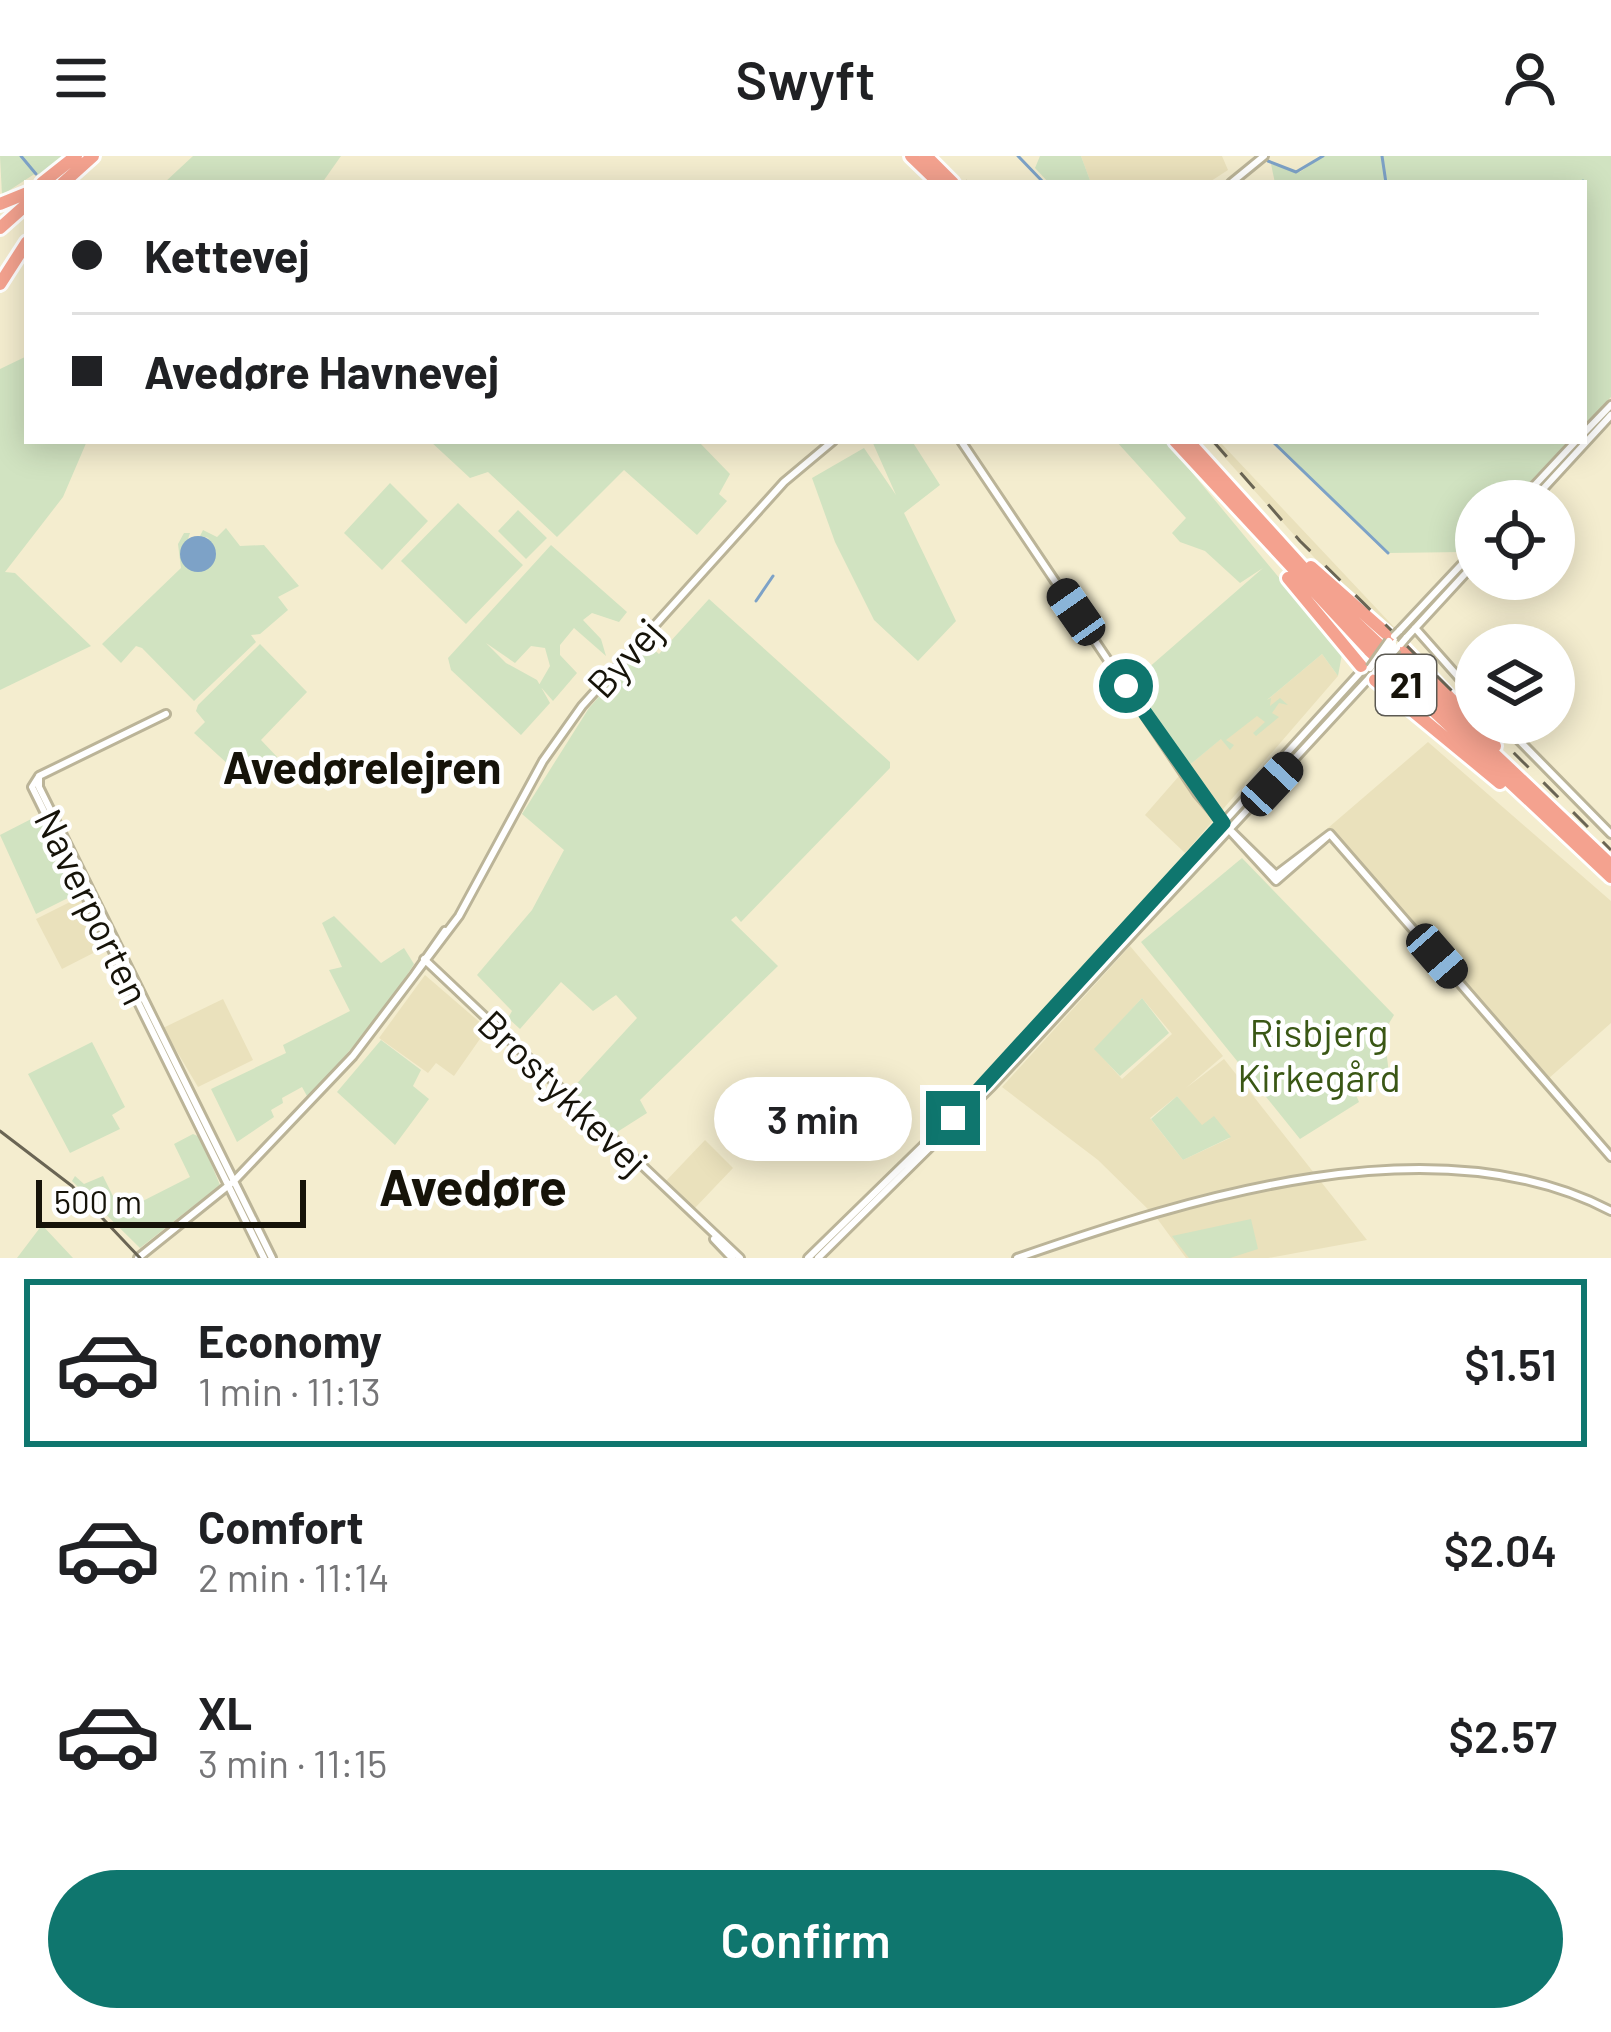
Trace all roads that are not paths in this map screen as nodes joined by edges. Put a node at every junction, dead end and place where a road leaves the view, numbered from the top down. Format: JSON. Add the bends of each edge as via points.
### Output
{"nodes":[{"id":1,"x":78,"y":156,"type":"edge"},
{"id":2,"x":98,"y":156,"type":"edge"},
{"id":3,"x":911,"y":156,"type":"edge"},
{"id":4,"x":926,"y":156,"type":"edge"},
{"id":5,"x":1264,"y":156,"type":"edge"},
{"id":6,"x":50,"y":180,"type":"edge"},
{"id":7,"x":67,"y":180,"type":"edge"},
{"id":8,"x":78,"y":180,"type":"edge"},
{"id":9,"x":936,"y":180,"type":"edge"},
{"id":10,"x":950,"y":180,"type":"edge"},
{"id":11,"x":1235,"y":180,"type":"edge"},
{"id":12,"x":24,"y":207,"type":"edge"},
{"id":13,"x":24,"y":217,"type":"edge"},
{"id":14,"x":0,"y":228,"type":"edge"},
{"id":15,"x":0,"y":238,"type":"edge"},
{"id":16,"x":24,"y":247,"type":"edge"},
{"id":17,"x":0,"y":284,"type":"edge"},
{"id":18,"x":1611,"y":404,"type":"edge"},
{"id":19,"x":1611,"y":415,"type":"edge"},
{"id":20,"x":1587,"y":430,"type":"edge"},
{"id":21,"x":1587,"y":441,"type":"edge"},
{"id":22,"x":829,"y":444,"type":"edge"},
{"id":23,"x":963,"y":444,"type":"edge"},
{"id":24,"x":1178,"y":444,"type":"edge"},
{"id":25,"x":1191,"y":444,"type":"edge"},
{"id":26,"x":1573,"y":444,"type":"edge"},
{"id":27,"x":1584,"y":444,"type":"edge"},
{"id":28,"x":1540,"y":480,"type":"edge"},
{"id":29,"x":1551,"y":480,"type":"edge"},
{"id":30,"x":1213,"y":483,"type":"junction"},
{"id":31,"x":1252,"y":514,"type":"junction"},
{"id":32,"x":1455,"y":571,"type":"edge"},
{"id":33,"x":1455,"y":585,"type":"edge"},
{"id":34,"x":1408,"y":621,"type":"junction"},
{"id":35,"x":1415,"y":628,"type":"junction"},
{"id":36,"x":1397,"y":641,"type":"junction"},
{"id":37,"x":1369,"y":671,"type":"junction"},
{"id":38,"x":1455,"y":674,"type":"edge"},
{"id":39,"x":166,"y":714,"type":"dead end"},
{"id":40,"x":1523,"y":744,"type":"edge"},
{"id":41,"x":1530,"y":789,"type":"junction"},
{"id":42,"x":1226,"y":826,"type":"junction"},
{"id":43,"x":1611,"y":834,"type":"edge"},
{"id":44,"x":1611,"y":865,"type":"edge"},
{"id":45,"x":1611,"y":879,"type":"edge"},
{"id":46,"x":426,"y":961,"type":"junction"},
{"id":47,"x":1611,"y":1157,"type":"edge"},
{"id":48,"x":231,"y":1184,"type":"junction"},
{"id":49,"x":1611,"y":1210,"type":"edge"},
{"id":50,"x":138,"y":1258,"type":"edge"},
{"id":51,"x":268,"y":1258,"type":"edge"},
{"id":52,"x":736,"y":1258,"type":"edge"},
{"id":53,"x":808,"y":1258,"type":"edge"},
{"id":54,"x":818,"y":1258,"type":"edge"},
{"id":55,"x":1017,"y":1258,"type":"edge"}],
"edges":[{"from":1,"to":6,"type":"highway"},
{"from":2,"to":7,"type":"highway"},
{"from":2,"to":8,"type":"highway"},
{"from":3,"to":9,"type":"highway"},
{"from":4,"to":10,"type":"highway"},
{"from":5,"to":11,"type":"street"},
{"from":12,"to":14,"type":"highway"},
{"from":13,"to":15,"type":"highway"},
{"from":16,"to":17,"type":"highway"},
{"from":18,"to":20,"type":"street"},
{"from":19,"to":21,"type":"street"},
{"from":22,"to":46,"type":"street","name":"Byvej","via":[[784,482],[582,706]]},
{"from":23,"to":42,"type":"street"},
{"from":24,"to":30,"type":"highway","number":"21"},
{"from":25,"to":31,"type":"highway","number":"21"},
{"from":26,"to":28,"type":"street"},
{"from":27,"to":29,"type":"street"},
{"from":30,"to":37,"type":"highway"},
{"from":30,"to":45,"type":"highway","number":"21","via":[[1369,650]]},
{"from":31,"to":36,"type":"highway"},
{"from":31,"to":41,"type":"highway","number":"21"},
{"from":32,"to":34,"type":"street"},
{"from":33,"to":35,"type":"street"},
{"from":34,"to":35,"type":"street"},
{"from":34,"to":36,"type":"street"},
{"from":35,"to":36,"type":"street"},
{"from":35,"to":38,"type":"street"},
{"from":36,"to":37,"type":"street","bridge":true},
{"from":36,"to":41,"type":"highway"},
{"from":37,"to":42,"type":"street"},
{"from":37,"to":45,"type":"highway"},
{"from":39,"to":48,"type":"street","name":"Naverporten","via":[[39,776],[39,787]]},
{"from":40,"to":43,"type":"street"},
{"from":41,"to":44,"type":"highway","number":"21"},
{"from":42,"to":47,"type":"street","via":[[1276,880],[1330,834]]},
{"from":42,"to":53,"type":"street","via":[[973,1097]]},
{"from":42,"to":54,"type":"street","via":[[956,1123]]},
{"from":46,"to":48,"type":"street","name":"Byvej","via":[[325,1089]]},
{"from":46,"to":52,"type":"street","name":"Brostykkevej"},
{"from":48,"to":50,"type":"street","name":"Byvej"},
{"from":48,"to":51,"type":"street","name":"Naverporten"},
{"from":49,"to":55,"type":"street","via":[[1486,1173],[1364,1172],[1141,1216]]}]}
